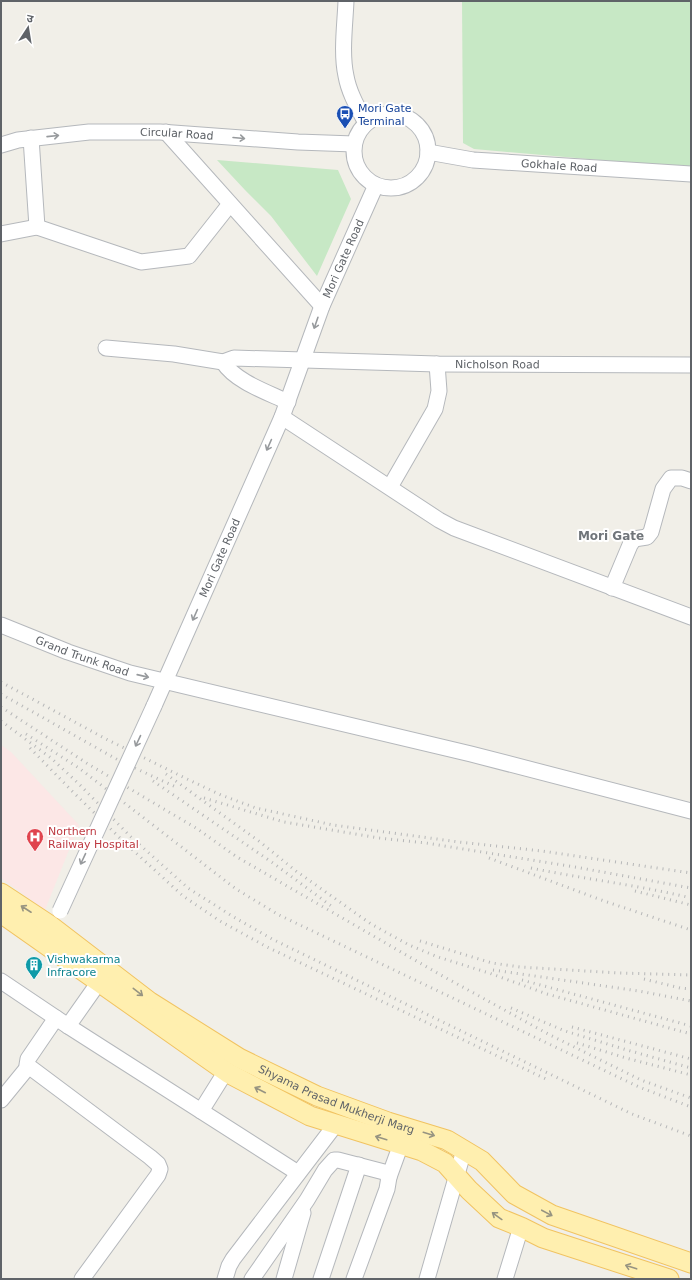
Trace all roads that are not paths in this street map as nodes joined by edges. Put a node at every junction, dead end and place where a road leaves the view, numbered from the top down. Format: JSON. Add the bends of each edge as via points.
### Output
{"nodes":[{"id":1,"x":346,"y":1,"type":"edge"},
{"id":2,"x":366,"y":123,"type":"junction"},
{"id":3,"x":166,"y":132,"type":"junction"},
{"id":4,"x":31,"y":138,"type":"junction"},
{"id":5,"x":354,"y":144,"type":"junction"},
{"id":6,"x":1,"y":145,"type":"edge"},
{"id":7,"x":428,"y":152,"type":"junction"},
{"id":8,"x":691,"y":174,"type":"edge"},
{"id":9,"x":376,"y":185,"type":"junction"},
{"id":10,"x":230,"y":204,"type":"junction"},
{"id":11,"x":37,"y":227,"type":"junction"},
{"id":12,"x":1,"y":234,"type":"edge"},
{"id":13,"x":322,"y":306,"type":"junction"},
{"id":14,"x":106,"y":348,"type":"dead end"},
{"id":15,"x":303,"y":359,"type":"junction"},
{"id":16,"x":223,"y":362,"type":"junction"},
{"id":17,"x":437,"y":364,"type":"junction"},
{"id":18,"x":691,"y":365,"type":"edge"},
{"id":19,"x":288,"y":402,"type":"junction"},
{"id":20,"x":282,"y":417,"type":"junction"},
{"id":21,"x":691,"y":481,"type":"edge"},
{"id":22,"x":390,"y":487,"type":"junction"},
{"id":23,"x":612,"y":588,"type":"junction"},
{"id":24,"x":691,"y":617,"type":"edge"},
{"id":25,"x":1,"y":625,"type":"edge"},
{"id":26,"x":166,"y":681,"type":"junction"},
{"id":27,"x":691,"y":811,"type":"edge"},
{"id":28,"x":1,"y":893,"type":"edge"},
{"id":29,"x":1,"y":913,"type":"edge"},
{"id":30,"x":51,"y":926,"type":"junction"},
{"id":31,"x":1,"y":981,"type":"edge"},
{"id":32,"x":99,"y":982,"type":"junction"},
{"id":33,"x":62,"y":1022,"type":"junction"},
{"id":34,"x":28,"y":1067,"type":"junction"},
{"id":35,"x":226,"y":1071,"type":"junction"},
{"id":36,"x":1,"y":1100,"type":"edge"},
{"id":37,"x":201,"y":1111,"type":"junction"},
{"id":38,"x":336,"y":1124,"type":"junction"},
{"id":39,"x":401,"y":1144,"type":"junction"},
{"id":40,"x":464,"y":1150,"type":"junction"},
{"id":41,"x":359,"y":1165,"type":"junction"},
{"id":42,"x":298,"y":1173,"type":"junction"},
{"id":43,"x":457,"y":1176,"type":"junction"},
{"id":44,"x":389,"y":1177,"type":"junction"},
{"id":45,"x":306,"y":1200,"type":"junction"},
{"id":46,"x":521,"y":1227,"type":"junction"},
{"id":47,"x":691,"y":1263,"type":"edge"},
{"id":48,"x":82,"y":1279,"type":"edge"},
{"id":49,"x":225,"y":1279,"type":"edge"},
{"id":50,"x":252,"y":1279,"type":"edge"},
{"id":51,"x":284,"y":1279,"type":"edge"},
{"id":52,"x":321,"y":1279,"type":"edge"},
{"id":53,"x":354,"y":1279,"type":"edge"},
{"id":54,"x":427,"y":1279,"type":"edge"},
{"id":55,"x":505,"y":1279,"type":"edge"},
{"id":56,"x":668,"y":1279,"type":"edge"}],
"edges":[{"from":1,"to":2,"type":"street","via":[[346,78]]},
{"from":2,"to":5,"type":"street","via":[[358,132]]},
{"from":2,"to":7,"type":"street","via":[[385,114],[393,113],[407,117],[423,132]]},
{"from":4,"to":3,"type":"street","name":"Circular Road","one_way":true,"via":[[89,132]]},
{"from":3,"to":5,"type":"street","name":"Circular Road","one_way":true},
{"from":3,"to":10,"type":"street"},
{"from":4,"to":6,"type":"street","name":"Circular Road"},
{"from":4,"to":11,"type":"street"},
{"from":5,"to":9,"type":"street","via":[[354,157],[358,169],[366,179]]},
{"from":7,"to":8,"type":"street","name":"Gokhale Road","via":[[473,160]]},
{"from":7,"to":9,"type":"street","via":[[425,166],[411,182],[398,188]]},
{"from":9,"to":13,"type":"street","name":"Mori Gate Road"},
{"from":10,"to":11,"type":"street","via":[[189,256],[141,262]]},
{"from":10,"to":13,"type":"street"},
{"from":11,"to":12,"type":"street"},
{"from":13,"to":15,"type":"street","name":"Mori Gate Road","one_way":true},
{"from":14,"to":16,"type":"street","via":[[174,354]]},
{"from":15,"to":16,"type":"street","name":"Nicholson Road","via":[[234,358]]},
{"from":15,"to":17,"type":"street","name":"Nicholson Road"},
{"from":15,"to":19,"type":"street","name":"Mori Gate Road"},
{"from":16,"to":19,"type":"street","via":[[228,370],[242,380]]},
{"from":17,"to":18,"type":"street","name":"Nicholson Road"},
{"from":17,"to":22,"type":"street","via":[[439,391],[435,409]]},
{"from":19,"to":20,"type":"street","name":"Mori Gate Road"},
{"from":20,"to":22,"type":"street"},
{"from":20,"to":26,"type":"street","name":"Mori Gate Road","one_way":true},
{"from":21,"to":23,"type":"street","via":[[671,478],[663,489],[651,532],[647,537],[634,539]]},
{"from":22,"to":23,"type":"street","via":[[454,528]]},
{"from":23,"to":24,"type":"street"},
{"from":25,"to":26,"type":"street","name":"Grand Trunk Road","one_way":true,"via":[[68,652],[130,673]]},
{"from":26,"to":27,"type":"street","name":"Grand Trunk Road","via":[[471,754]]},
{"from":26,"to":30,"type":"street","name":"Mori Gate Road","one_way":true,"bridge":true},
{"from":30,"to":28,"type":"main road","name":"Shyama Prasad Mukherji Marg","one_way":true},
{"from":29,"to":30,"type":"main road","name":"Shyama Prasad Mukherji Marg"},
{"from":30,"to":32,"type":"main road","name":"Shyama Prasad Mukherji Marg"},
{"from":30,"to":40,"type":"main road","name":"Shyama Prasad Mukherji Marg","one_way":true,"via":[[150,1002],[239,1058],[317,1096],[447,1140]]},
{"from":31,"to":33,"type":"street"},
{"from":32,"to":33,"type":"street"},
{"from":32,"to":35,"type":"main road","name":"Shyama Prasad Mukherji Marg"},
{"from":33,"to":34,"type":"street","via":[[28,1059]]},
{"from":33,"to":37,"type":"street"},
{"from":34,"to":36,"type":"street"},
{"from":34,"to":48,"type":"street","via":[[150,1157],[159,1167],[158,1175]]},
{"from":35,"to":37,"type":"street"},
{"from":38,"to":35,"type":"main road","name":"Shyama Prasad Mukherji Marg","one_way":true,"via":[[310,1116]]},
{"from":37,"to":42,"type":"street"},
{"from":39,"to":38,"type":"main road","name":"Shyama Prasad Mukherji Marg","one_way":true},
{"from":38,"to":42,"type":"street"},
{"from":39,"to":43,"type":"main road","name":"Shyama Prasad Mukherji Marg","via":[[445,1163]]},
{"from":39,"to":44,"type":"street"},
{"from":40,"to":43,"type":"street"},
{"from":40,"to":47,"type":"main road","name":"Shyama Prasad Mukherji Marg","one_way":true,"via":[[482,1161],[514,1194],[552,1215]]},
{"from":41,"to":44,"type":"street","via":[[384,1172]]},
{"from":41,"to":45,"type":"street","via":[[334,1160]]},
{"from":41,"to":52,"type":"street"},
{"from":42,"to":49,"type":"street","via":[[233,1259]]},
{"from":46,"to":43,"type":"main road","name":"Shyama Prasad Mukherji Marg","one_way":true,"via":[[499,1218]]},
{"from":43,"to":54,"type":"street"},
{"from":44,"to":53,"type":"street","via":[[387,1189]]},
{"from":45,"to":50,"type":"street"},
{"from":45,"to":51,"type":"street"},
{"from":46,"to":55,"type":"street"},
{"from":56,"to":46,"type":"main road","name":"Shyama Prasad Mukherji Marg","one_way":true,"via":[[543,1238]]}]}
